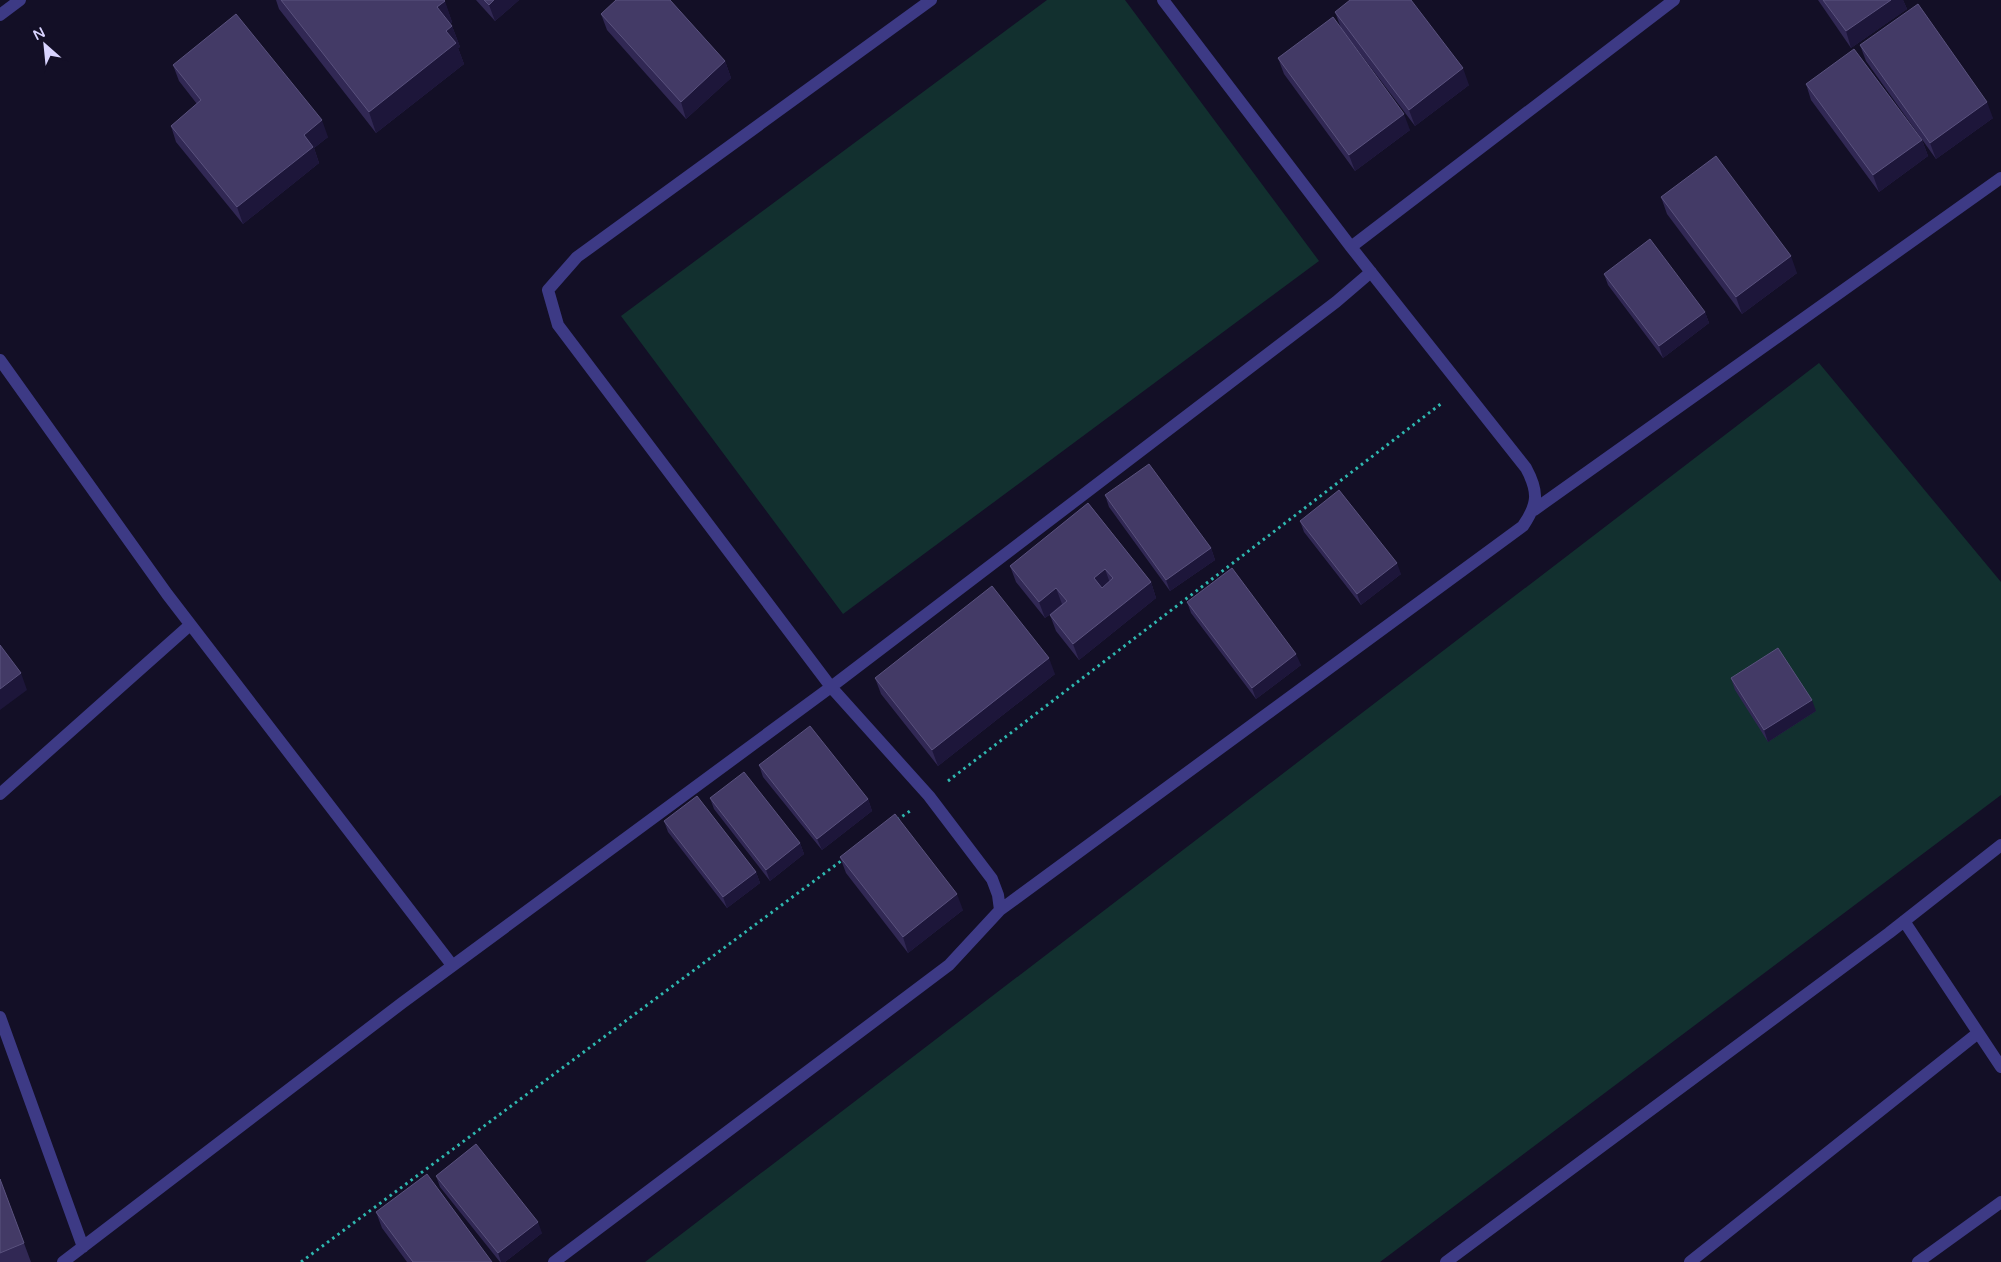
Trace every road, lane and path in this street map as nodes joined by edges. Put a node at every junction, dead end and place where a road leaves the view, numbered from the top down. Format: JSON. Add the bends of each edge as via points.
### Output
{"nodes":[{"id":1,"x":20,"y":0,"type":"edge"},
{"id":2,"x":931,"y":0,"type":"edge"},
{"id":3,"x":1163,"y":0,"type":"edge"},
{"id":4,"x":1674,"y":0,"type":"edge"},
{"id":5,"x":0,"y":15,"type":"edge"},
{"id":6,"x":2001,"y":178,"type":"edge"},
{"id":7,"x":1351,"y":247,"type":"junction"},
{"id":8,"x":1371,"y":272,"type":"junction"},
{"id":9,"x":0,"y":360,"type":"edge"},
{"id":10,"x":1461,"y":387,"type":"junction"},
{"id":11,"x":1534,"y":510,"type":"junction"},
{"id":12,"x":190,"y":624,"type":"junction"},
{"id":13,"x":831,"y":687,"type":"junction"},
{"id":14,"x":0,"y":794,"type":"edge"},
{"id":15,"x":929,"y":796,"type":"junction"},
{"id":16,"x":896,"y":821,"type":"edge"},
{"id":17,"x":2001,"y":845,"type":"edge"},
{"id":18,"x":848,"y":856,"type":"edge"},
{"id":19,"x":1000,"y":910,"type":"junction"},
{"id":20,"x":1904,"y":921,"type":"junction"},
{"id":21,"x":452,"y":966,"type":"junction"},
{"id":22,"x":0,"y":1017,"type":"edge"},
{"id":23,"x":1978,"y":1033,"type":"junction"},
{"id":24,"x":2001,"y":1067,"type":"edge"},
{"id":25,"x":2001,"y":1202,"type":"edge"},
{"id":26,"x":83,"y":1246,"type":"junction"},
{"id":27,"x":63,"y":1262,"type":"edge"},
{"id":28,"x":301,"y":1262,"type":"edge"},
{"id":29,"x":554,"y":1262,"type":"edge"},
{"id":30,"x":1446,"y":1262,"type":"edge"},
{"id":31,"x":1690,"y":1262,"type":"edge"},
{"id":32,"x":1918,"y":1262,"type":"edge"}],
"edges":[{"from":1,"to":5,"type":"street"},
{"from":2,"to":13,"type":"street","via":[[576,257],[548,290],[558,326]]},
{"from":3,"to":7,"type":"street"},
{"from":4,"to":7,"type":"street"},
{"from":6,"to":11,"type":"street"},
{"from":7,"to":8,"type":"street"},
{"from":8,"to":10,"type":"street"},
{"from":8,"to":13,"type":"street"},
{"from":9,"to":12,"type":"street"},
{"from":10,"to":11,"type":"street","via":[[1526,468],[1536,495]]},
{"from":10,"to":15,"type":"path"},
{"from":11,"to":19,"type":"street","via":[[1515,532]]},
{"from":12,"to":14,"type":"street"},
{"from":12,"to":21,"type":"street"},
{"from":13,"to":15,"type":"street"},
{"from":13,"to":21,"type":"street"},
{"from":15,"to":16,"type":"path"},
{"from":15,"to":19,"type":"street","via":[[992,879]]},
{"from":17,"to":20,"type":"street"},
{"from":18,"to":28,"type":"path"},
{"from":19,"to":29,"type":"street","via":[[949,965]]},
{"from":20,"to":23,"type":"street"},
{"from":20,"to":30,"type":"street"},
{"from":21,"to":26,"type":"street"},
{"from":22,"to":26,"type":"street"},
{"from":23,"to":24,"type":"street"},
{"from":23,"to":31,"type":"street"},
{"from":25,"to":32,"type":"street"},
{"from":26,"to":27,"type":"street"}]}
